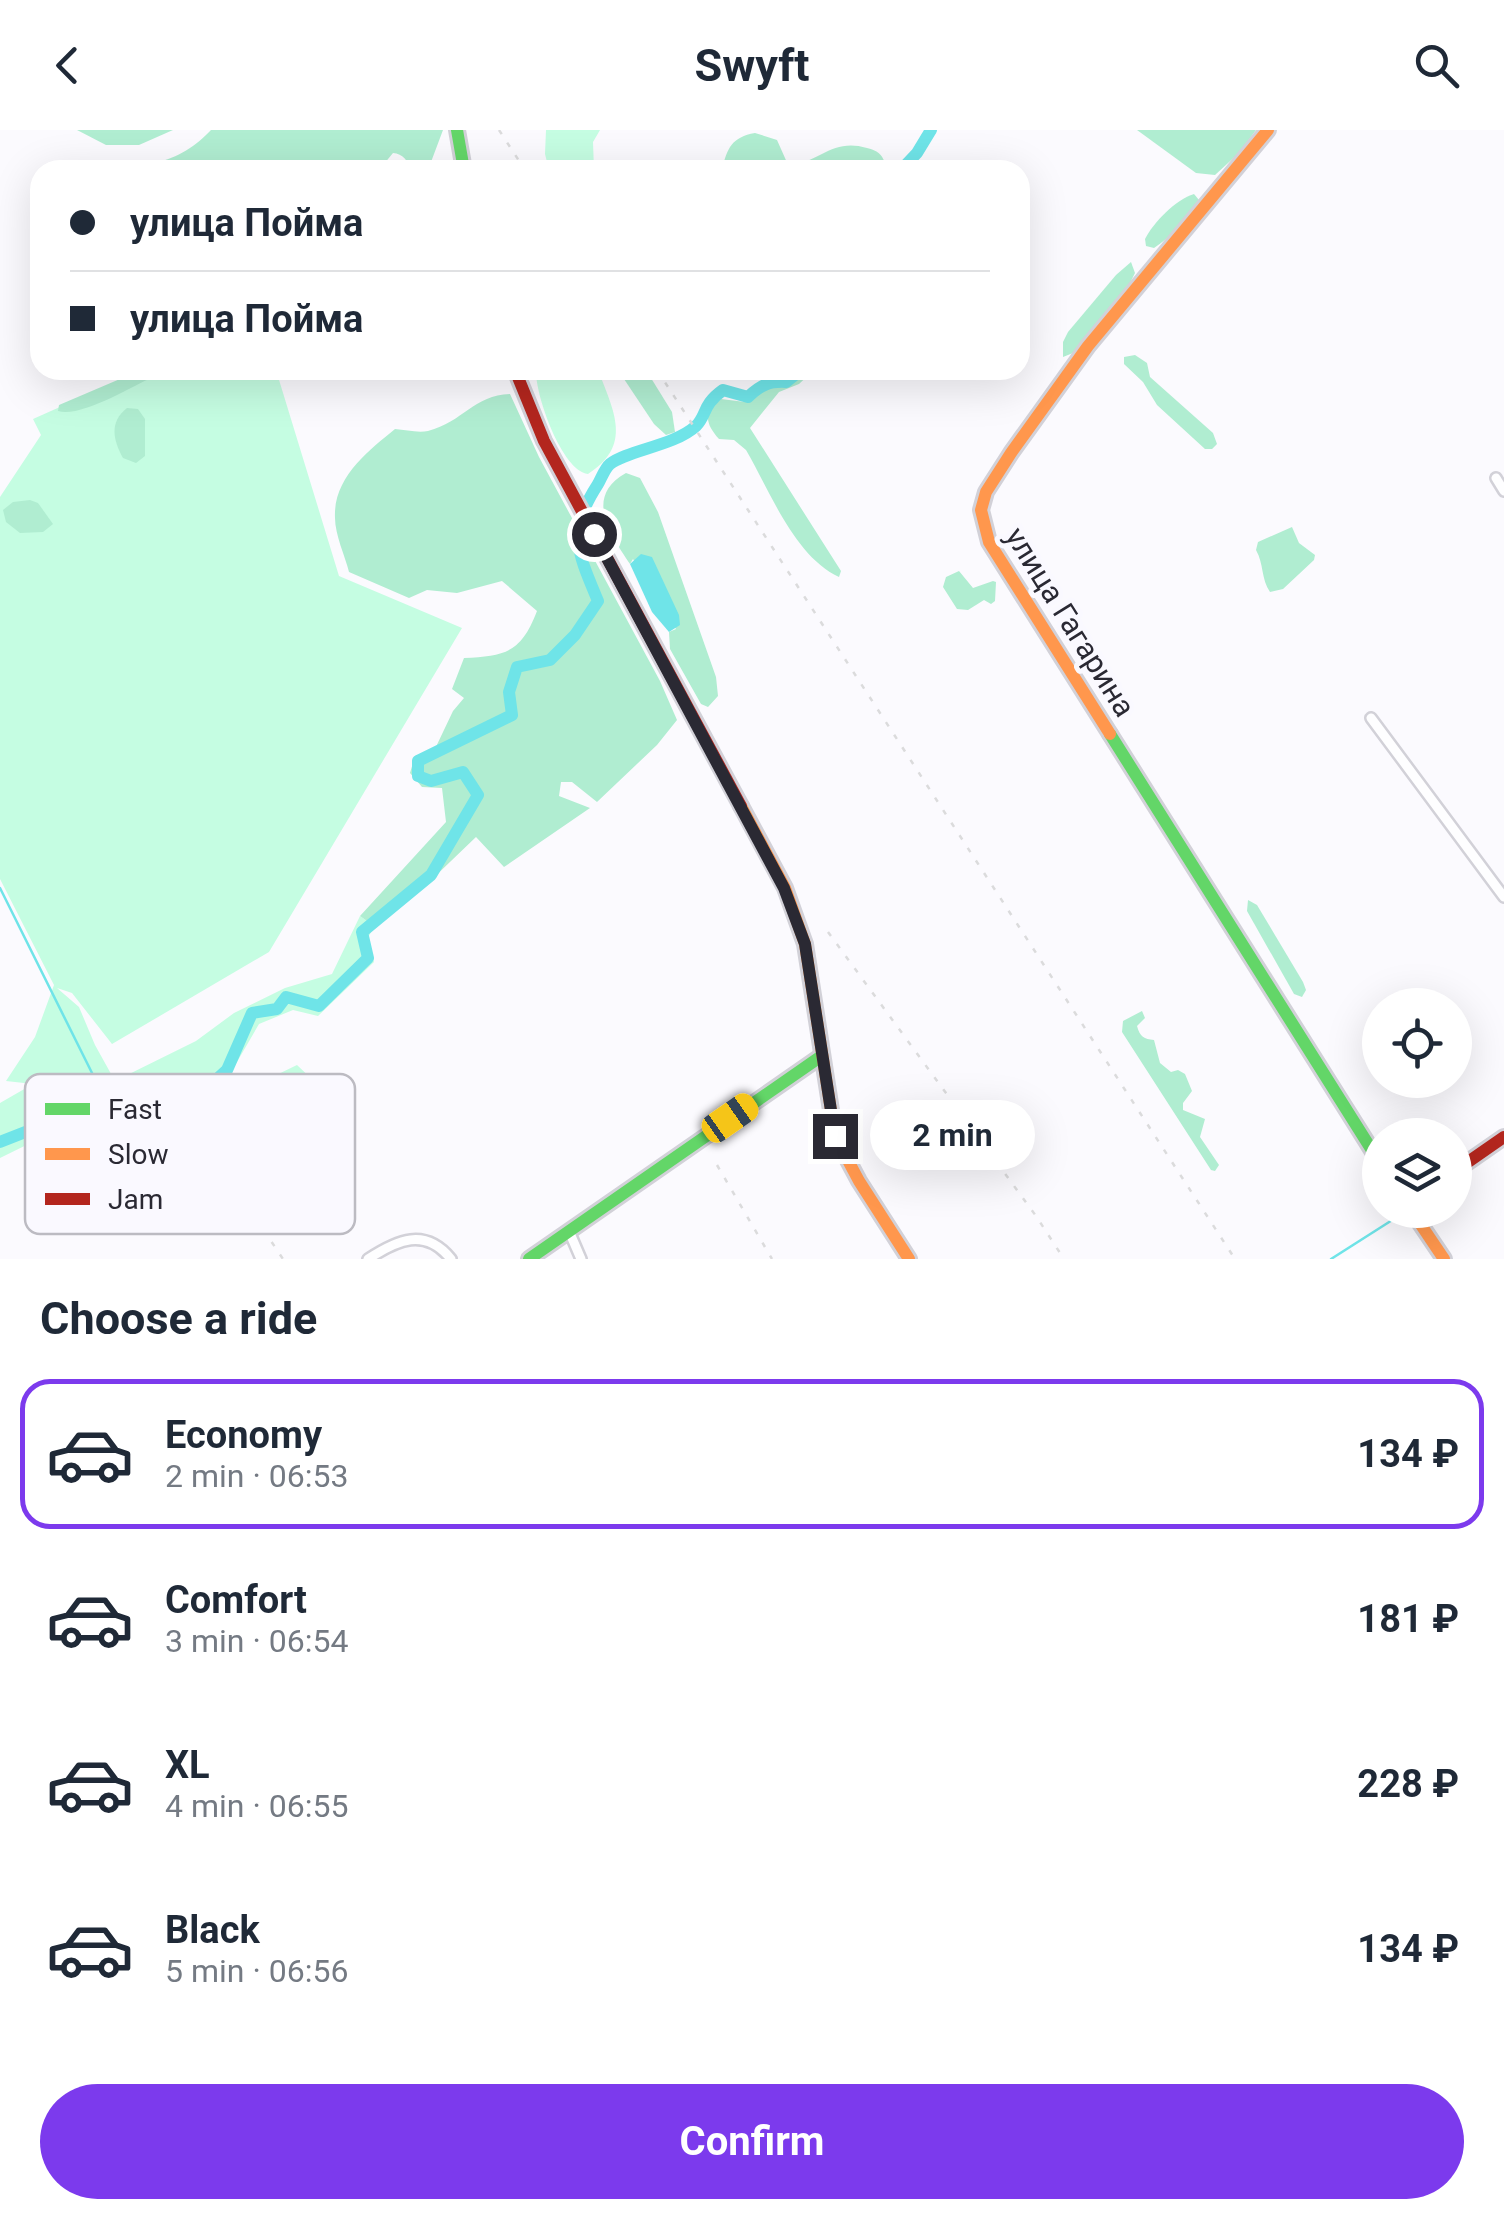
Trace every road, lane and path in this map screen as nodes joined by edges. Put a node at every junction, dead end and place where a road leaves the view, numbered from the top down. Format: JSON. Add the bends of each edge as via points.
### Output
{"nodes":[{"id":1,"x":457,"y":130,"type":"edge"},
{"id":2,"x":1268,"y":130,"type":"edge"},
{"id":3,"x":462,"y":160,"type":"edge"},
{"id":4,"x":519,"y":380,"type":"edge"},
{"id":5,"x":1496,"y":478,"type":"dead end"},
{"id":6,"x":1504,"y":491,"type":"edge"},
{"id":7,"x":1371,"y":718,"type":"dead end"},
{"id":8,"x":1504,"y":897,"type":"edge"},
{"id":9,"x":820,"y":1057,"type":"junction"},
{"id":10,"x":1362,"y":1134,"type":"edge"},
{"id":11,"x":1502,"y":1143,"type":"edge"},
{"id":12,"x":1472,"y":1161,"type":"edge"},
{"id":13,"x":1423,"y":1228,"type":"edge"},
{"id":14,"x":569,"y":1231,"type":"junction"},
{"id":15,"x":368,"y":1259,"type":"edge"},
{"id":16,"x":451,"y":1259,"type":"edge"},
{"id":17,"x":529,"y":1259,"type":"edge"},
{"id":18,"x":582,"y":1259,"type":"edge"},
{"id":19,"x":909,"y":1259,"type":"edge"},
{"id":20,"x":1444,"y":1259,"type":"edge"}],
"edges":[{"from":1,"to":3,"type":"main road"},
{"from":2,"to":10,"type":"main road","name":"улица Гагарина","via":[[1038,413],[986,492],[982,521],[988,542]]},
{"from":4,"to":9,"type":"main road","via":[[544,441],[784,888],[805,944]]},
{"from":5,"to":6,"type":"street"},
{"from":7,"to":8,"type":"street"},
{"from":9,"to":14,"type":"main road"},
{"from":9,"to":19,"type":"main road","via":[[835,1136]]},
{"from":11,"to":12,"type":"main road"},
{"from":13,"to":20,"type":"main road"},
{"from":14,"to":17,"type":"main road"},
{"from":14,"to":18,"type":"street"},
{"from":15,"to":16,"type":"street","via":[[414,1238],[437,1245]]}]}
